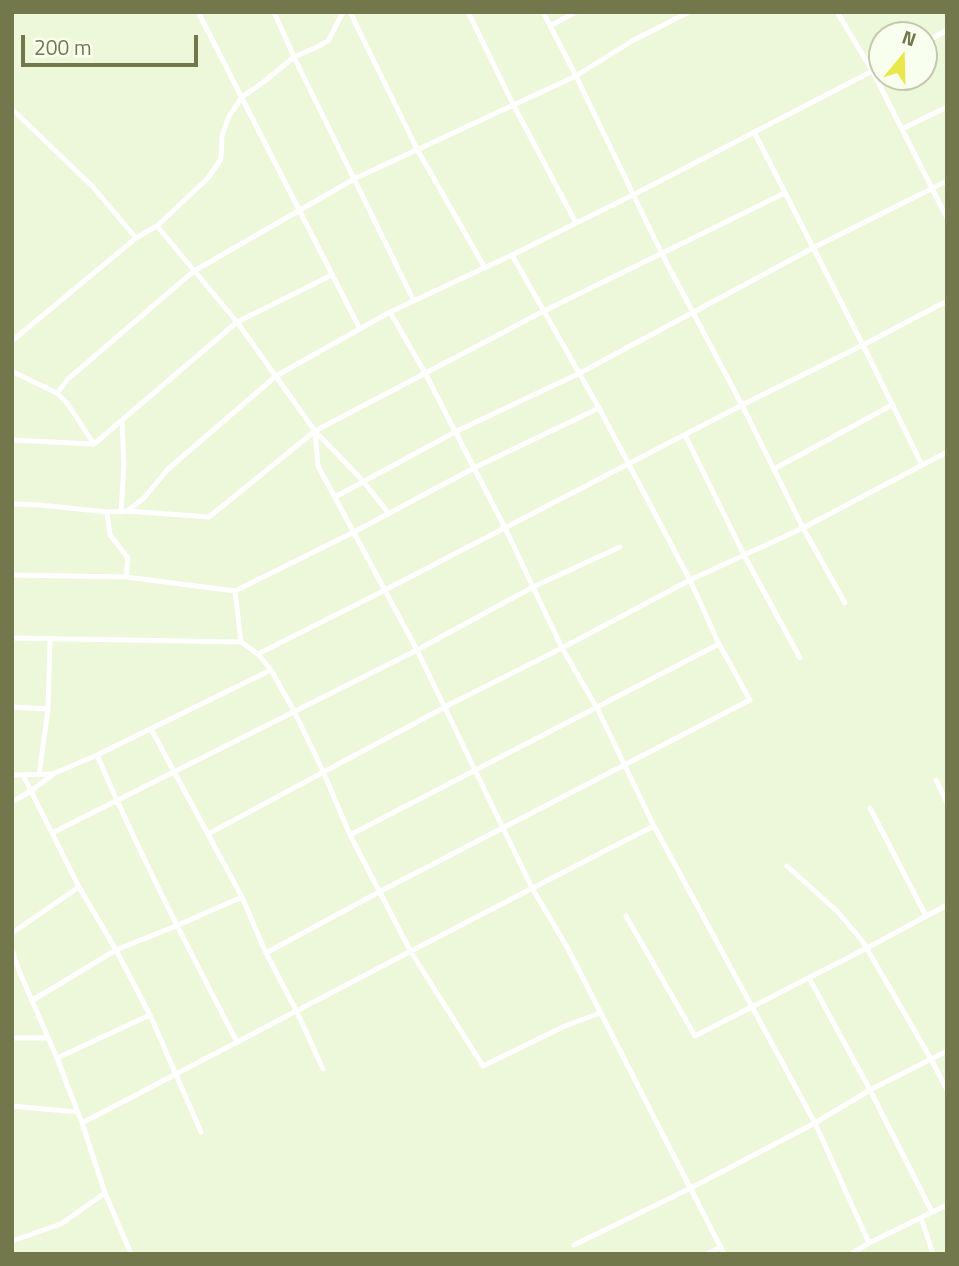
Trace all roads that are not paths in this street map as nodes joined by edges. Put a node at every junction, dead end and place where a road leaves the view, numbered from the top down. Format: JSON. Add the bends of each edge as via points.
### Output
{"nodes":[{"id":1,"x":198,"y":12,"type":"edge"},
{"id":2,"x":274,"y":12,"type":"edge"},
{"id":3,"x":343,"y":12,"type":"edge"},
{"id":4,"x":350,"y":12,"type":"edge"},
{"id":5,"x":468,"y":12,"type":"edge"},
{"id":6,"x":542,"y":12,"type":"edge"},
{"id":7,"x":576,"y":12,"type":"edge"},
{"id":8,"x":689,"y":12,"type":"edge"},
{"id":9,"x":837,"y":13,"type":"edge"},
{"id":10,"x":550,"y":26,"type":"junction"},
{"id":11,"x":294,"y":57,"type":"junction"},
{"id":12,"x":868,"y":64,"type":"edge"},
{"id":13,"x":868,"y":75,"type":"edge"},
{"id":14,"x":576,"y":76,"type":"junction"},
{"id":15,"x":883,"y":91,"type":"edge"},
{"id":16,"x":242,"y":97,"type":"junction"},
{"id":17,"x":513,"y":106,"type":"junction"},
{"id":18,"x":947,"y":107,"type":"edge"},
{"id":19,"x":12,"y":109,"type":"edge"},
{"id":20,"x":902,"y":129,"type":"junction"},
{"id":21,"x":754,"y":132,"type":"junction"},
{"id":22,"x":417,"y":149,"type":"junction"},
{"id":23,"x":354,"y":179,"type":"junction"},
{"id":24,"x":947,"y":181,"type":"edge"},
{"id":25,"x":932,"y":189,"type":"junction"},
{"id":26,"x":785,"y":193,"type":"junction"},
{"id":27,"x":633,"y":195,"type":"junction"},
{"id":28,"x":299,"y":209,"type":"junction"},
{"id":29,"x":947,"y":218,"type":"edge"},
{"id":30,"x":576,"y":223,"type":"junction"},
{"id":31,"x":157,"y":226,"type":"junction"},
{"id":32,"x":136,"y":238,"type":"junction"},
{"id":33,"x":813,"y":248,"type":"junction"},
{"id":34,"x":662,"y":254,"type":"junction"},
{"id":35,"x":512,"y":255,"type":"junction"},
{"id":36,"x":485,"y":268,"type":"junction"},
{"id":37,"x":194,"y":271,"type":"junction"},
{"id":38,"x":332,"y":275,"type":"junction"},
{"id":39,"x":414,"y":301,"type":"junction"},
{"id":40,"x":947,"y":301,"type":"edge"},
{"id":41,"x":390,"y":312,"type":"junction"},
{"id":42,"x":544,"y":312,"type":"junction"},
{"id":43,"x":693,"y":312,"type":"junction"},
{"id":44,"x":237,"y":322,"type":"junction"},
{"id":45,"x":360,"y":329,"type":"junction"},
{"id":46,"x":12,"y":341,"type":"edge"},
{"id":47,"x":863,"y":345,"type":"junction"},
{"id":48,"x":12,"y":371,"type":"edge"},
{"id":49,"x":425,"y":373,"type":"junction"},
{"id":50,"x":580,"y":373,"type":"junction"},
{"id":51,"x":276,"y":376,"type":"junction"},
{"id":52,"x":57,"y":393,"type":"junction"},
{"id":53,"x":742,"y":405,"type":"junction"},
{"id":54,"x":892,"y":405,"type":"junction"},
{"id":55,"x":599,"y":408,"type":"junction"},
{"id":56,"x":122,"y":421,"type":"junction"},
{"id":57,"x":315,"y":431,"type":"junction"},
{"id":58,"x":455,"y":432,"type":"junction"},
{"id":59,"x":685,"y":435,"type":"junction"},
{"id":60,"x":12,"y":440,"type":"edge"},
{"id":61,"x":94,"y":444,"type":"junction"},
{"id":62,"x":947,"y":452,"type":"edge"},
{"id":63,"x":629,"y":464,"type":"junction"},
{"id":64,"x":922,"y":465,"type":"junction"},
{"id":65,"x":474,"y":468,"type":"junction"},
{"id":66,"x":774,"y":469,"type":"junction"},
{"id":67,"x":363,"y":481,"type":"junction"},
{"id":68,"x":335,"y":497,"type":"junction"},
{"id":69,"x":12,"y":504,"type":"edge"},
{"id":70,"x":124,"y":511,"type":"junction"},
{"id":71,"x":107,"y":512,"type":"junction"},
{"id":72,"x":389,"y":513,"type":"junction"},
{"id":73,"x":505,"y":528,"type":"junction"},
{"id":74,"x":803,"y":528,"type":"junction"},
{"id":75,"x":354,"y":532,"type":"junction"},
{"id":76,"x":620,"y":547,"type":"dead end"},
{"id":77,"x":744,"y":555,"type":"junction"},
{"id":78,"x":12,"y":575,"type":"edge"},
{"id":79,"x":126,"y":577,"type":"junction"},
{"id":80,"x":690,"y":580,"type":"junction"},
{"id":81,"x":533,"y":587,"type":"junction"},
{"id":82,"x":385,"y":590,"type":"junction"},
{"id":83,"x":235,"y":591,"type":"junction"},
{"id":84,"x":845,"y":603,"type":"dead end"},
{"id":85,"x":12,"y":638,"type":"edge"},
{"id":86,"x":50,"y":640,"type":"junction"},
{"id":87,"x":242,"y":642,"type":"junction"},
{"id":88,"x":719,"y":644,"type":"junction"},
{"id":89,"x":562,"y":648,"type":"junction"},
{"id":90,"x":417,"y":650,"type":"junction"},
{"id":91,"x":258,"y":654,"type":"junction"},
{"id":92,"x":800,"y":658,"type":"dead end"},
{"id":93,"x":271,"y":670,"type":"junction"},
{"id":94,"x":12,"y":707,"type":"edge"},
{"id":95,"x":445,"y":707,"type":"junction"},
{"id":96,"x":597,"y":708,"type":"junction"},
{"id":97,"x":48,"y":709,"type":"junction"},
{"id":98,"x":294,"y":711,"type":"junction"},
{"id":99,"x":151,"y":729,"type":"junction"},
{"id":100,"x":97,"y":755,"type":"junction"},
{"id":101,"x":625,"y":765,"type":"junction"},
{"id":102,"x":476,"y":769,"type":"junction"},
{"id":103,"x":174,"y":771,"type":"junction"},
{"id":104,"x":323,"y":771,"type":"junction"},
{"id":105,"x":55,"y":773,"type":"junction"},
{"id":106,"x":12,"y":775,"type":"edge"},
{"id":107,"x":23,"y":775,"type":"junction"},
{"id":108,"x":39,"y":775,"type":"junction"},
{"id":109,"x":936,"y":780,"type":"dead end"},
{"id":110,"x":31,"y":791,"type":"junction"},
{"id":111,"x":117,"y":800,"type":"junction"},
{"id":112,"x":12,"y":802,"type":"edge"},
{"id":113,"x":947,"y":803,"type":"edge"},
{"id":114,"x":870,"y":808,"type":"dead end"},
{"id":115,"x":654,"y":826,"type":"junction"},
{"id":116,"x":504,"y":828,"type":"junction"},
{"id":117,"x":52,"y":832,"type":"junction"},
{"id":118,"x":208,"y":834,"type":"junction"},
{"id":119,"x":350,"y":835,"type":"junction"},
{"id":120,"x":787,"y":866,"type":"dead end"},
{"id":121,"x":79,"y":887,"type":"junction"},
{"id":122,"x":532,"y":888,"type":"junction"},
{"id":123,"x":379,"y":892,"type":"junction"},
{"id":124,"x":242,"y":897,"type":"junction"},
{"id":125,"x":947,"y":905,"type":"edge"},
{"id":126,"x":626,"y":916,"type":"dead end"},
{"id":127,"x":926,"y":916,"type":"junction"},
{"id":128,"x":176,"y":926,"type":"junction"},
{"id":129,"x":12,"y":933,"type":"edge"},
{"id":130,"x":867,"y":948,"type":"junction"},
{"id":131,"x":12,"y":950,"type":"edge"},
{"id":132,"x":116,"y":950,"type":"junction"},
{"id":133,"x":266,"y":953,"type":"junction"},
{"id":134,"x":411,"y":953,"type":"junction"},
{"id":135,"x":12,"y":973,"type":"edge"},
{"id":136,"x":20,"y":973,"type":"junction"},
{"id":137,"x":809,"y":978,"type":"junction"},
{"id":138,"x":33,"y":1000,"type":"junction"},
{"id":139,"x":752,"y":1007,"type":"junction"},
{"id":140,"x":297,"y":1012,"type":"junction"},
{"id":141,"x":600,"y":1013,"type":"junction"},
{"id":142,"x":150,"y":1015,"type":"junction"},
{"id":143,"x":12,"y":1038,"type":"edge"},
{"id":144,"x":48,"y":1038,"type":"junction"},
{"id":145,"x":237,"y":1042,"type":"junction"},
{"id":146,"x":947,"y":1051,"type":"edge"},
{"id":147,"x":57,"y":1058,"type":"junction"},
{"id":148,"x":932,"y":1059,"type":"junction"},
{"id":149,"x":323,"y":1069,"type":"dead end"},
{"id":150,"x":176,"y":1074,"type":"junction"},
{"id":151,"x":870,"y":1090,"type":"junction"},
{"id":152,"x":947,"y":1090,"type":"edge"},
{"id":153,"x":12,"y":1106,"type":"edge"},
{"id":154,"x":77,"y":1112,"type":"junction"},
{"id":155,"x":82,"y":1123,"type":"junction"},
{"id":156,"x":815,"y":1123,"type":"junction"},
{"id":157,"x":201,"y":1132,"type":"dead end"},
{"id":158,"x":691,"y":1188,"type":"junction"},
{"id":159,"x":105,"y":1193,"type":"junction"},
{"id":160,"x":947,"y":1205,"type":"edge"},
{"id":161,"x":932,"y":1212,"type":"junction"},
{"id":162,"x":921,"y":1218,"type":"junction"},
{"id":163,"x":12,"y":1241,"type":"edge"},
{"id":164,"x":869,"y":1243,"type":"junction"},
{"id":165,"x":574,"y":1245,"type":"dead end"},
{"id":166,"x":721,"y":1247,"type":"junction"},
{"id":167,"x":861,"y":1251,"type":"edge"},
{"id":168,"x":131,"y":1254,"type":"edge"},
{"id":169,"x":707,"y":1254,"type":"edge"},
{"id":170,"x":724,"y":1254,"type":"edge"},
{"id":171,"x":851,"y":1254,"type":"edge"},
{"id":172,"x":933,"y":1254,"type":"edge"}],
"edges":[{"from":1,"to":16,"type":"street"},
{"from":2,"to":11,"type":"street"},
{"from":3,"to":11,"type":"street","via":[[328,41]]},
{"from":4,"to":22,"type":"street"},
{"from":5,"to":17,"type":"street"},
{"from":6,"to":10,"type":"street"},
{"from":7,"to":10,"type":"street"},
{"from":8,"to":14,"type":"street"},
{"from":9,"to":12,"type":"street"},
{"from":10,"to":14,"type":"street"},
{"from":11,"to":16,"type":"street"},
{"from":11,"to":23,"type":"street"},
{"from":13,"to":21,"type":"street"},
{"from":14,"to":17,"type":"street"},
{"from":14,"to":27,"type":"street"},
{"from":15,"to":20,"type":"street"},
{"from":16,"to":28,"type":"street"},
{"from":16,"to":31,"type":"street","via":[[222,136],[221,159],[208,178]]},
{"from":17,"to":22,"type":"street"},
{"from":17,"to":30,"type":"street"},
{"from":18,"to":20,"type":"street"},
{"from":19,"to":32,"type":"street","via":[[93,187]]},
{"from":20,"to":25,"type":"street"},
{"from":21,"to":26,"type":"street"},
{"from":21,"to":27,"type":"street"},
{"from":22,"to":23,"type":"street"},
{"from":22,"to":36,"type":"street"},
{"from":23,"to":28,"type":"street"},
{"from":23,"to":39,"type":"street"},
{"from":24,"to":25,"type":"street"},
{"from":25,"to":29,"type":"street"},
{"from":25,"to":33,"type":"street"},
{"from":26,"to":33,"type":"street"},
{"from":26,"to":34,"type":"street"},
{"from":27,"to":30,"type":"street"},
{"from":27,"to":34,"type":"street"},
{"from":28,"to":37,"type":"street"},
{"from":28,"to":38,"type":"street"},
{"from":30,"to":35,"type":"street"},
{"from":31,"to":32,"type":"street"},
{"from":31,"to":37,"type":"street"},
{"from":32,"to":46,"type":"street"},
{"from":33,"to":43,"type":"street"},
{"from":33,"to":47,"type":"street"},
{"from":34,"to":42,"type":"street"},
{"from":34,"to":43,"type":"street"},
{"from":35,"to":36,"type":"street"},
{"from":35,"to":42,"type":"street"},
{"from":36,"to":39,"type":"street"},
{"from":37,"to":44,"type":"street"},
{"from":37,"to":52,"type":"street"},
{"from":38,"to":44,"type":"street"},
{"from":38,"to":45,"type":"street"},
{"from":39,"to":41,"type":"street"},
{"from":40,"to":47,"type":"street"},
{"from":41,"to":45,"type":"street"},
{"from":41,"to":49,"type":"street"},
{"from":42,"to":49,"type":"street"},
{"from":42,"to":50,"type":"street"},
{"from":43,"to":50,"type":"street"},
{"from":43,"to":53,"type":"street"},
{"from":44,"to":51,"type":"street"},
{"from":44,"to":56,"type":"street"},
{"from":45,"to":51,"type":"street"},
{"from":47,"to":53,"type":"street"},
{"from":47,"to":54,"type":"street"},
{"from":48,"to":52,"type":"street"},
{"from":49,"to":57,"type":"street"},
{"from":49,"to":58,"type":"street"},
{"from":50,"to":55,"type":"street"},
{"from":50,"to":58,"type":"street"},
{"from":51,"to":57,"type":"street"},
{"from":51,"to":70,"type":"street","via":[[168,469],[144,498]]},
{"from":52,"to":61,"type":"street"},
{"from":53,"to":59,"type":"street"},
{"from":53,"to":66,"type":"street"},
{"from":54,"to":64,"type":"street"},
{"from":54,"to":66,"type":"street"},
{"from":55,"to":63,"type":"street"},
{"from":55,"to":65,"type":"street"},
{"from":56,"to":61,"type":"street"},
{"from":56,"to":70,"type":"street"},
{"from":57,"to":67,"type":"street"},
{"from":57,"to":68,"type":"street","via":[[318,466]]},
{"from":57,"to":70,"type":"street","via":[[209,517]]},
{"from":58,"to":65,"type":"street"},
{"from":58,"to":67,"type":"street"},
{"from":59,"to":63,"type":"street"},
{"from":59,"to":77,"type":"street"},
{"from":60,"to":61,"type":"street"},
{"from":62,"to":64,"type":"street"},
{"from":63,"to":73,"type":"street"},
{"from":63,"to":80,"type":"street"},
{"from":64,"to":74,"type":"street"},
{"from":65,"to":72,"type":"street"},
{"from":65,"to":73,"type":"street"},
{"from":66,"to":74,"type":"street"},
{"from":67,"to":68,"type":"street"},
{"from":67,"to":72,"type":"street"},
{"from":68,"to":75,"type":"street"},
{"from":69,"to":71,"type":"street"},
{"from":70,"to":71,"type":"street"},
{"from":71,"to":79,"type":"street","via":[[110,535],[128,558]]},
{"from":72,"to":75,"type":"street"},
{"from":73,"to":81,"type":"street"},
{"from":73,"to":82,"type":"street"},
{"from":74,"to":77,"type":"street"},
{"from":74,"to":84,"type":"street"},
{"from":75,"to":82,"type":"street"},
{"from":75,"to":83,"type":"street"},
{"from":76,"to":81,"type":"street"},
{"from":77,"to":80,"type":"street"},
{"from":77,"to":92,"type":"street"},
{"from":78,"to":79,"type":"street"},
{"from":79,"to":83,"type":"street"},
{"from":80,"to":88,"type":"street"},
{"from":80,"to":89,"type":"street"},
{"from":81,"to":89,"type":"street"},
{"from":81,"to":90,"type":"street"},
{"from":82,"to":90,"type":"street"},
{"from":82,"to":91,"type":"street"},
{"from":83,"to":87,"type":"street"},
{"from":85,"to":86,"type":"street"},
{"from":86,"to":87,"type":"street"},
{"from":86,"to":97,"type":"street"},
{"from":87,"to":91,"type":"street"},
{"from":88,"to":96,"type":"street"},
{"from":88,"to":101,"type":"street","via":[[750,700]]},
{"from":89,"to":95,"type":"street"},
{"from":89,"to":96,"type":"street"},
{"from":90,"to":95,"type":"street"},
{"from":90,"to":98,"type":"street"},
{"from":91,"to":93,"type":"street"},
{"from":93,"to":98,"type":"street"},
{"from":93,"to":99,"type":"street"},
{"from":94,"to":97,"type":"street"},
{"from":95,"to":102,"type":"street"},
{"from":95,"to":104,"type":"street"},
{"from":96,"to":101,"type":"street"},
{"from":96,"to":102,"type":"street"},
{"from":97,"to":108,"type":"street"},
{"from":98,"to":103,"type":"street"},
{"from":98,"to":104,"type":"street"},
{"from":99,"to":100,"type":"street"},
{"from":99,"to":103,"type":"street"},
{"from":100,"to":105,"type":"street"},
{"from":100,"to":111,"type":"street"},
{"from":101,"to":115,"type":"street"},
{"from":101,"to":116,"type":"street"},
{"from":102,"to":116,"type":"street"},
{"from":102,"to":119,"type":"street"},
{"from":103,"to":111,"type":"street"},
{"from":103,"to":118,"type":"street"},
{"from":104,"to":118,"type":"street"},
{"from":104,"to":119,"type":"street"},
{"from":105,"to":108,"type":"street"},
{"from":105,"to":110,"type":"street"},
{"from":106,"to":107,"type":"street"},
{"from":107,"to":108,"type":"street"},
{"from":107,"to":110,"type":"street"},
{"from":109,"to":113,"type":"street"},
{"from":110,"to":112,"type":"street"},
{"from":110,"to":117,"type":"street"},
{"from":111,"to":117,"type":"street"},
{"from":111,"to":128,"type":"street"},
{"from":114,"to":127,"type":"street"},
{"from":115,"to":122,"type":"street"},
{"from":115,"to":139,"type":"street"},
{"from":116,"to":122,"type":"street"},
{"from":116,"to":123,"type":"street"},
{"from":117,"to":121,"type":"street"},
{"from":118,"to":124,"type":"street"},
{"from":119,"to":123,"type":"street"},
{"from":120,"to":130,"type":"street","via":[[838,912]]},
{"from":121,"to":129,"type":"street"},
{"from":121,"to":132,"type":"street"},
{"from":122,"to":134,"type":"street"},
{"from":122,"to":141,"type":"street"},
{"from":123,"to":133,"type":"street"},
{"from":123,"to":134,"type":"street"},
{"from":124,"to":128,"type":"street"},
{"from":124,"to":133,"type":"street"},
{"from":125,"to":127,"type":"street"},
{"from":126,"to":139,"type":"street","via":[[695,1036]]},
{"from":127,"to":130,"type":"street"},
{"from":128,"to":132,"type":"street"},
{"from":128,"to":145,"type":"street"},
{"from":130,"to":137,"type":"street"},
{"from":130,"to":148,"type":"street"},
{"from":131,"to":136,"type":"street"},
{"from":132,"to":138,"type":"street"},
{"from":132,"to":142,"type":"street"},
{"from":133,"to":140,"type":"street"},
{"from":134,"to":140,"type":"street"},
{"from":134,"to":141,"type":"street","via":[[483,1066]]},
{"from":135,"to":136,"type":"street"},
{"from":136,"to":138,"type":"street"},
{"from":137,"to":139,"type":"street"},
{"from":137,"to":151,"type":"street"},
{"from":138,"to":144,"type":"street"},
{"from":139,"to":156,"type":"street"},
{"from":140,"to":145,"type":"street"},
{"from":140,"to":149,"type":"street"},
{"from":141,"to":158,"type":"street"},
{"from":142,"to":147,"type":"street"},
{"from":142,"to":150,"type":"street"},
{"from":143,"to":144,"type":"street"},
{"from":144,"to":147,"type":"street"},
{"from":145,"to":150,"type":"street"},
{"from":146,"to":148,"type":"street"},
{"from":147,"to":154,"type":"street"},
{"from":148,"to":151,"type":"street"},
{"from":148,"to":152,"type":"street"},
{"from":150,"to":155,"type":"street"},
{"from":150,"to":157,"type":"street"},
{"from":151,"to":156,"type":"street"},
{"from":151,"to":161,"type":"street"},
{"from":153,"to":154,"type":"street"},
{"from":154,"to":155,"type":"street"},
{"from":155,"to":159,"type":"street"},
{"from":156,"to":158,"type":"street"},
{"from":156,"to":164,"type":"street"},
{"from":158,"to":165,"type":"street"},
{"from":158,"to":166,"type":"street"},
{"from":159,"to":163,"type":"street","via":[[61,1224]]},
{"from":159,"to":168,"type":"street"},
{"from":160,"to":161,"type":"street"},
{"from":161,"to":162,"type":"street"},
{"from":162,"to":164,"type":"street"},
{"from":162,"to":172,"type":"street"},
{"from":164,"to":167,"type":"street"},
{"from":166,"to":169,"type":"street"},
{"from":166,"to":170,"type":"street"},
{"from":167,"to":171,"type":"street"}]}
